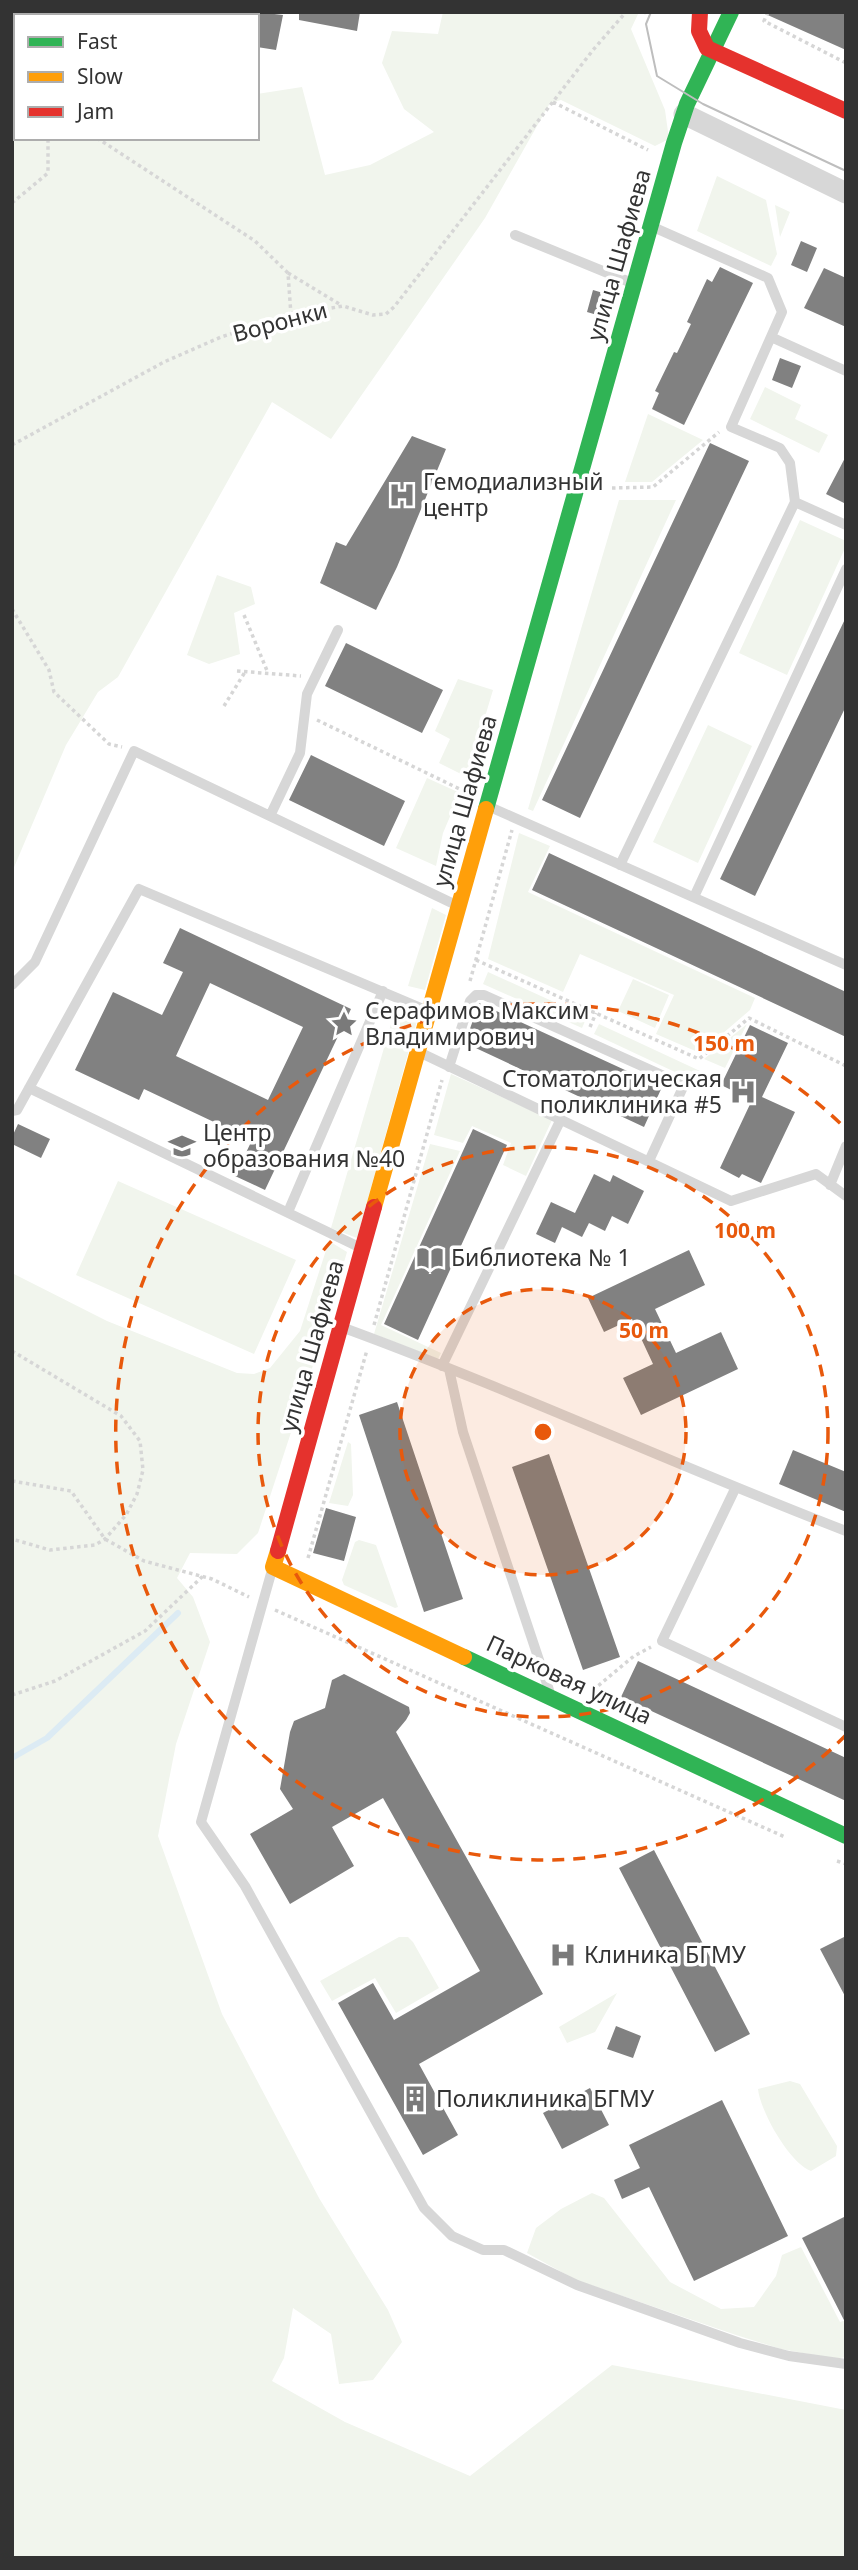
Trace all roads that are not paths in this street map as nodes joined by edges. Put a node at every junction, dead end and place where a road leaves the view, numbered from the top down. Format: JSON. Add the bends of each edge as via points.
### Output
{"nodes":[{"id":1,"x":700,"y":12,"type":"edge"},
{"id":2,"x":731,"y":12,"type":"edge"},
{"id":3,"x":713,"y":51,"type":"junction"},
{"id":4,"x":846,"y":111,"type":"edge"},
{"id":5,"x":684,"y":114,"type":"junction"},
{"id":6,"x":846,"y":193,"type":"edge"},
{"id":7,"x":651,"y":226,"type":"junction"},
{"id":8,"x":515,"y":235,"type":"dead end"},
{"id":9,"x":635,"y":284,"type":"junction"},
{"id":10,"x":771,"y":337,"type":"junction"},
{"id":11,"x":846,"y":371,"type":"edge"},
{"id":12,"x":795,"y":502,"type":"junction"},
{"id":13,"x":846,"y":525,"type":"edge"},
{"id":14,"x":846,"y":569,"type":"edge"},
{"id":15,"x":338,"y":630,"type":"dead end"},
{"id":16,"x":488,"y":804,"type":"junction"},
{"id":17,"x":270,"y":816,"type":"junction"},
{"id":18,"x":620,"y":865,"type":"junction"},
{"id":19,"x":694,"y":897,"type":"junction"},
{"id":20,"x":459,"y":907,"type":"junction"},
{"id":21,"x":846,"y":965,"type":"edge"},
{"id":22,"x":12,"y":985,"type":"edge"},
{"id":23,"x":383,"y":991,"type":"junction"},
{"id":24,"x":430,"y":1011,"type":"junction"},
{"id":25,"x":418,"y":1052,"type":"junction"},
{"id":26,"x":448,"y":1067,"type":"junction"},
{"id":27,"x":29,"y":1088,"type":"junction"},
{"id":28,"x":12,"y":1111,"type":"edge"},
{"id":29,"x":561,"y":1119,"type":"junction"},
{"id":30,"x":846,"y":1146,"type":"edge"},
{"id":31,"x":649,"y":1161,"type":"junction"},
{"id":32,"x":830,"y":1185,"type":"junction"},
{"id":33,"x":846,"y":1196,"type":"edge"},
{"id":34,"x":288,"y":1212,"type":"junction"},
{"id":35,"x":363,"y":1249,"type":"junction"},
{"id":36,"x":341,"y":1326,"type":"junction"},
{"id":37,"x":445,"y":1367,"type":"junction"},
{"id":38,"x":735,"y":1489,"type":"junction"},
{"id":39,"x":846,"y":1531,"type":"edge"},
{"id":40,"x":273,"y":1567,"type":"junction"},
{"id":41,"x":551,"y":1696,"type":"junction"},
{"id":42,"x":846,"y":1727,"type":"edge"},
{"id":43,"x":846,"y":1836,"type":"edge"},
{"id":44,"x":846,"y":2364,"type":"edge"}],
"edges":[{"from":1,"to":3,"type":"street","via":[[696,20],[702,40]]},
{"from":2,"to":3,"type":"street","name":"улица Шафиева"},
{"from":3,"to":4,"type":"street"},
{"from":3,"to":5,"type":"street","name":"улица Шафиева"},
{"from":5,"to":6,"type":"street"},
{"from":5,"to":7,"type":"street","name":"улица Шафиева"},
{"from":7,"to":9,"type":"street","name":"улица Шафиева"},
{"from":7,"to":10,"type":"lane","via":[[768,278],[782,312]]},
{"from":8,"to":9,"type":"lane"},
{"from":9,"to":16,"type":"street","name":"улица Шафиева"},
{"from":10,"to":11,"type":"lane"},
{"from":10,"to":12,"type":"lane","via":[[731,427],[780,448],[790,463]]},
{"from":12,"to":13,"type":"lane"},
{"from":12,"to":18,"type":"lane"},
{"from":14,"to":19,"type":"lane"},
{"from":15,"to":17,"type":"lane","via":[[307,694],[300,754]]},
{"from":16,"to":18,"type":"lane"},
{"from":16,"to":20,"type":"street","name":"улица Шафиева"},
{"from":17,"to":20,"type":"lane"},
{"from":17,"to":22,"type":"lane","via":[[134,751],[36,962]]},
{"from":18,"to":19,"type":"lane"},
{"from":19,"to":21,"type":"lane"},
{"from":20,"to":24,"type":"street","name":"улица Шафиева"},
{"from":23,"to":24,"type":"lane"},
{"from":23,"to":27,"type":"lane","via":[[139,889]]},
{"from":23,"to":34,"type":"lane"},
{"from":24,"to":25,"type":"street","name":"улица Шафиева"},
{"from":25,"to":26,"type":"lane"},
{"from":25,"to":35,"type":"street","name":"улица Шафиева"},
{"from":26,"to":29,"type":"lane"},
{"from":26,"to":31,"type":"lane","via":[[470,1001],[484,995],[684,1086]]},
{"from":27,"to":28,"type":"lane"},
{"from":27,"to":34,"type":"lane"},
{"from":29,"to":31,"type":"lane"},
{"from":29,"to":37,"type":"lane"},
{"from":30,"to":32,"type":"lane"},
{"from":31,"to":32,"type":"lane","via":[[731,1201],[816,1174]]},
{"from":32,"to":33,"type":"lane"},
{"from":34,"to":35,"type":"lane"},
{"from":35,"to":36,"type":"street","name":"улица Шафиева"},
{"from":36,"to":37,"type":"lane"},
{"from":36,"to":40,"type":"street","name":"улица Шафиева"},
{"from":37,"to":38,"type":"lane"},
{"from":37,"to":41,"type":"lane"},
{"from":38,"to":39,"type":"lane"},
{"from":38,"to":42,"type":"lane","via":[[663,1642]]},
{"from":40,"to":41,"type":"street","name":"Парковая улица"},
{"from":40,"to":44,"type":"lane","via":[[201,1822],[245,1886],[424,2208],[452,2236],[483,2250],[504,2250],[577,2285],[740,2343]]},
{"from":41,"to":43,"type":"street","name":"Парковая улица"}]}
